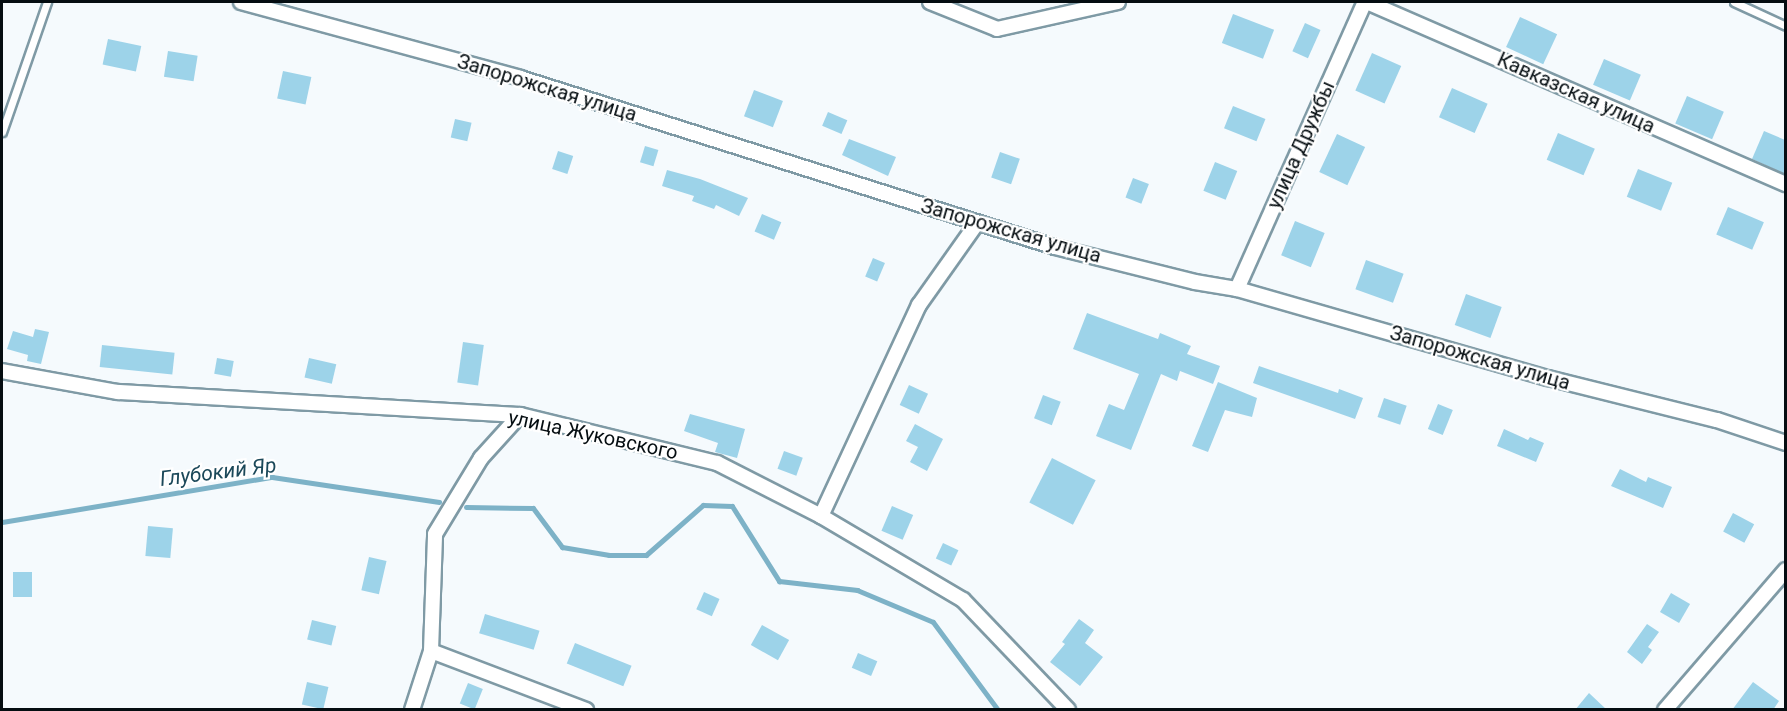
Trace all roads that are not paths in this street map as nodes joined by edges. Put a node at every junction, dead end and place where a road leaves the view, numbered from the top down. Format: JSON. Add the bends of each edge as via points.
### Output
{"nodes":[{"id":1,"x":47,"y":2,"type":"edge"},
{"id":2,"x":241,"y":2,"type":"edge"},
{"id":3,"x":930,"y":2,"type":"edge"},
{"id":4,"x":1118,"y":2,"type":"edge"},
{"id":5,"x":1366,"y":2,"type":"edge"},
{"id":6,"x":1734,"y":2,"type":"edge"},
{"id":7,"x":1785,"y":26,"type":"edge"},
{"id":8,"x":2,"y":132,"type":"edge"},
{"id":9,"x":1785,"y":184,"type":"edge"},
{"id":10,"x":977,"y":223,"type":"junction"},
{"id":11,"x":1238,"y":289,"type":"junction"},
{"id":12,"x":2,"y":371,"type":"edge"},
{"id":13,"x":520,"y":415,"type":"junction"},
{"id":14,"x":1785,"y":443,"type":"edge"},
{"id":15,"x":821,"y":516,"type":"junction"},
{"id":16,"x":1785,"y":570,"type":"edge"},
{"id":17,"x":431,"y":651,"type":"junction"},
{"id":18,"x":412,"y":710,"type":"edge"},
{"id":19,"x":586,"y":710,"type":"edge"},
{"id":20,"x":1068,"y":710,"type":"edge"},
{"id":21,"x":1665,"y":710,"type":"edge"}],
"edges":[{"from":1,"to":8,"type":"lane"},
{"from":2,"to":10,"type":"street","name":"Запорожская улица","via":[[520,78]]},
{"from":3,"to":4,"type":"street","via":[[997,29]]},
{"from":5,"to":9,"type":"street","name":"Кавказская улица"},
{"from":5,"to":11,"type":"street","name":"улица Дружбы"},
{"from":6,"to":7,"type":"lane"},
{"from":10,"to":11,"type":"street","name":"Запорожская улица","via":[[1173,277]]},
{"from":10,"to":15,"type":"street","via":[[919,305]]},
{"from":11,"to":14,"type":"street","name":"Запорожская улица","via":[[1548,378],[1717,420]]},
{"from":12,"to":13,"type":"street","name":"улица Жуковского","via":[[118,392]]},
{"from":13,"to":15,"type":"street","name":"улица Жуковского","via":[[717,463]]},
{"from":13,"to":17,"type":"street","via":[[481,458],[435,534]]},
{"from":15,"to":20,"type":"street","name":"улица Жуковского","via":[[963,600]]},
{"from":16,"to":21,"type":"street"},
{"from":17,"to":18,"type":"street"},
{"from":17,"to":19,"type":"street"}]}
